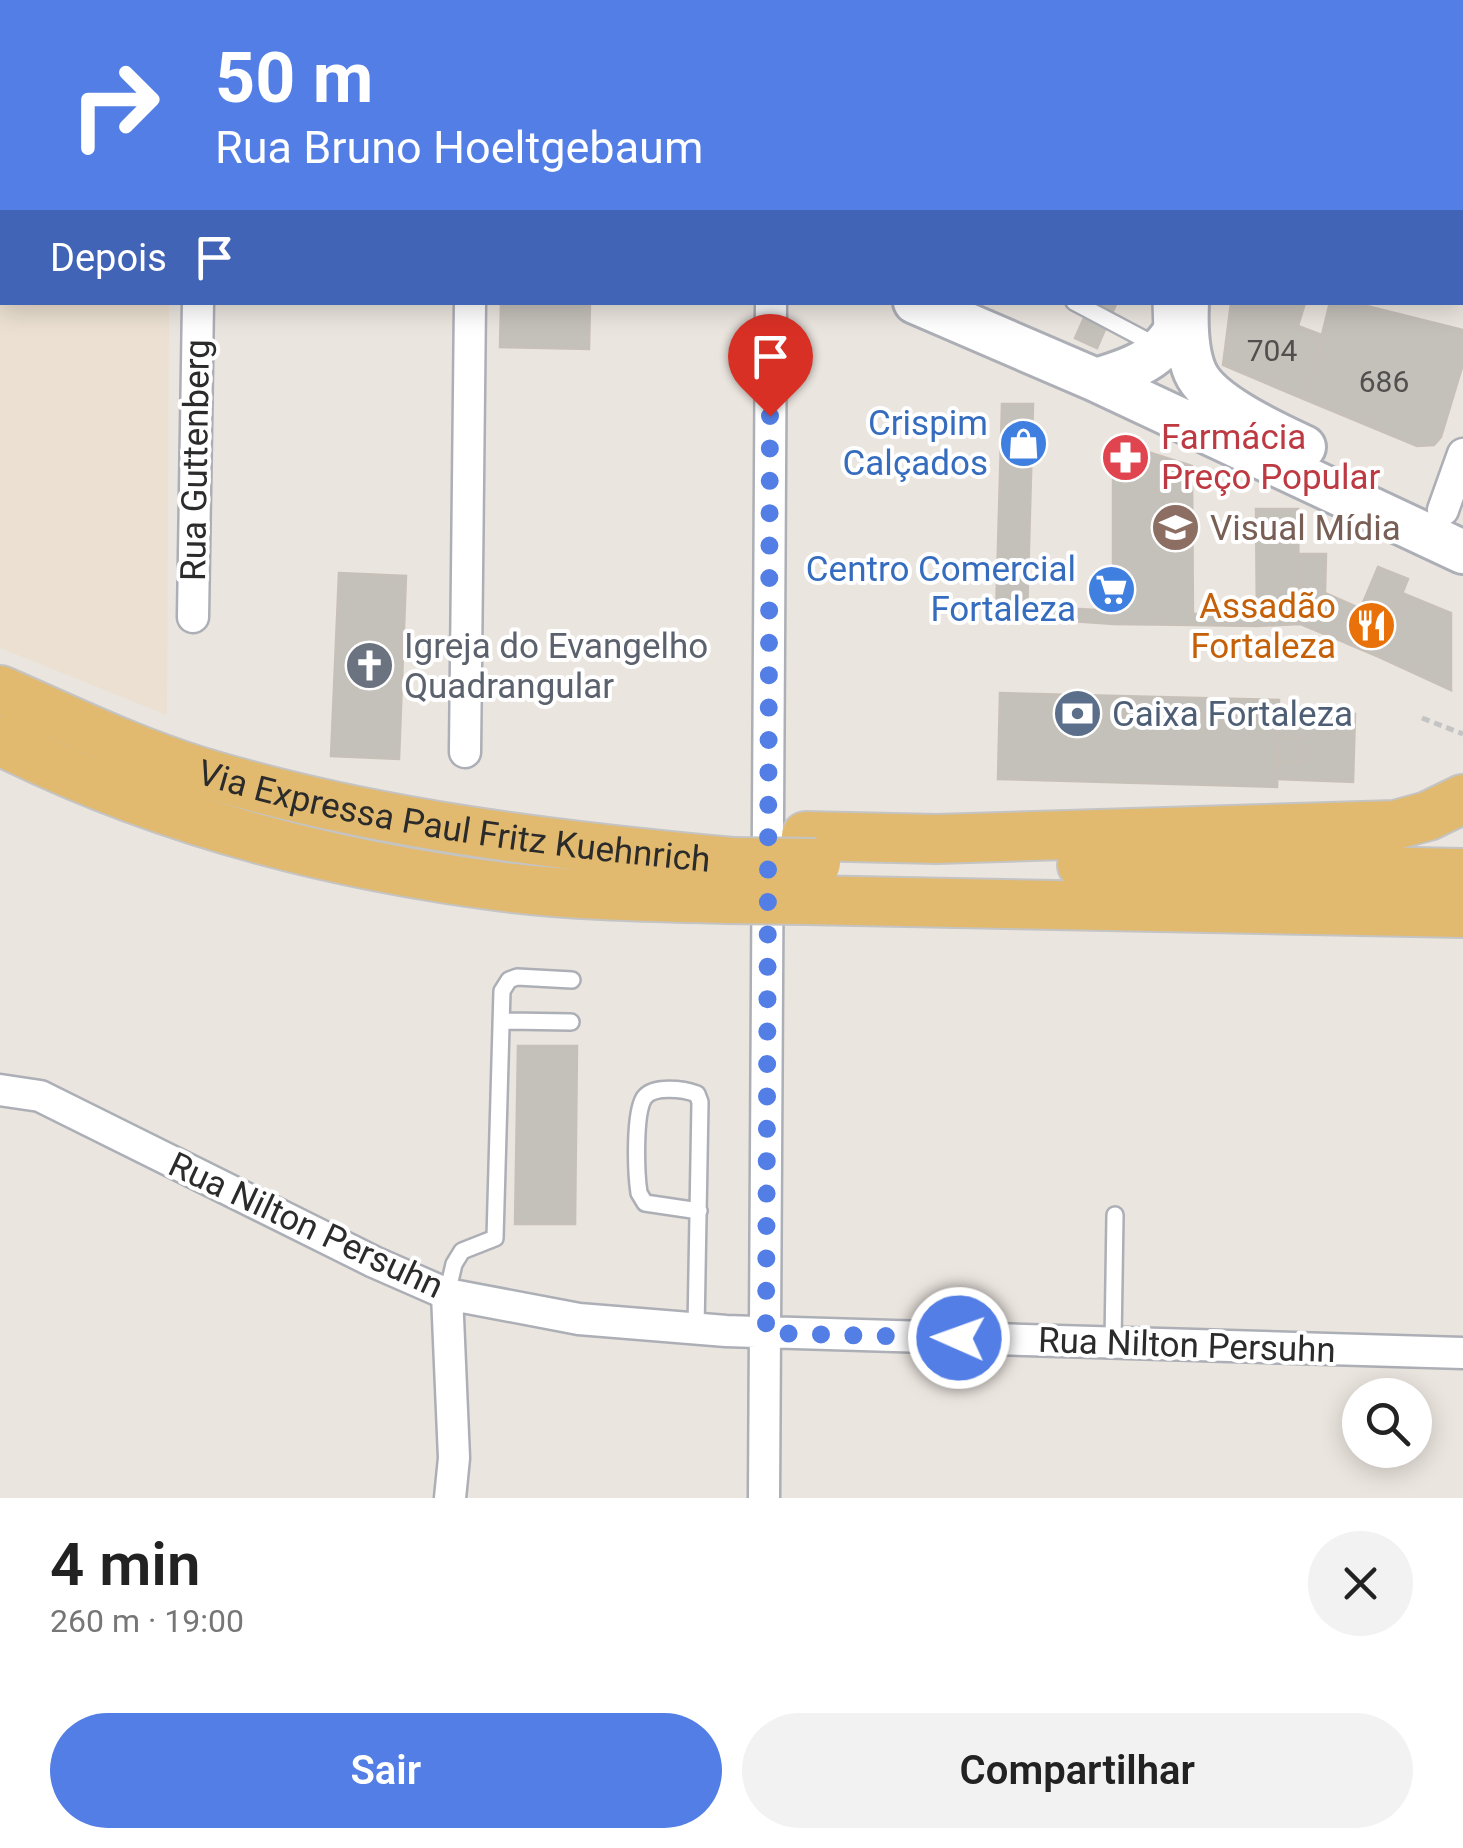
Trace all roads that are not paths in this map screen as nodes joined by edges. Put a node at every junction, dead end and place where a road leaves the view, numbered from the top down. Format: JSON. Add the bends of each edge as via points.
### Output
{"nodes":[{"id":1,"x":198,"y":305,"type":"edge"},
{"id":2,"x":470,"y":305,"type":"edge"},
{"id":3,"x":772,"y":305,"type":"edge"},
{"id":4,"x":922,"y":305,"type":"edge"},
{"id":5,"x":1080,"y":305,"type":"edge"},
{"id":6,"x":1178,"y":305,"type":"edge"},
{"id":7,"x":1177,"y":354,"type":"junction"},
{"id":8,"x":1096,"y":380,"type":"junction"},
{"id":9,"x":1463,"y":454,"type":"edge"},
{"id":10,"x":1453,"y":515,"type":"edge"},
{"id":11,"x":1463,"y":552,"type":"edge"},
{"id":12,"x":193,"y":617,"type":"dead end"},
{"id":13,"x":0,"y":690,"type":"edge"},
{"id":14,"x":0,"y":741,"type":"edge"},
{"id":15,"x":465,"y":752,"type":"dead end"},
{"id":16,"x":1463,"y":799,"type":"edge"},
{"id":17,"x":809,"y":866,"type":"junction"},
{"id":18,"x":729,"y":867,"type":"junction"},
{"id":19,"x":1463,"y":873,"type":"edge"},
{"id":20,"x":1463,"y":913,"type":"edge"},
{"id":21,"x":572,"y":980,"type":"dead end"},
{"id":22,"x":501,"y":1021,"type":"junction"},
{"id":23,"x":572,"y":1022,"type":"dead end"},
{"id":24,"x":0,"y":1090,"type":"edge"},
{"id":25,"x":699,"y":1211,"type":"junction"},
{"id":26,"x":1114,"y":1214,"type":"dead end"},
{"id":27,"x":447,"y":1294,"type":"junction"},
{"id":28,"x":696,"y":1329,"type":"junction"},
{"id":29,"x":766,"y":1333,"type":"junction"},
{"id":30,"x":1113,"y":1343,"type":"junction"},
{"id":31,"x":1463,"y":1353,"type":"edge"},
{"id":32,"x":450,"y":1498,"type":"edge"},
{"id":33,"x":764,"y":1498,"type":"edge"}],
"edges":[{"from":1,"to":12,"type":"street","name":"Rua Guttenberg"},
{"from":2,"to":15,"type":"street"},
{"from":3,"to":29,"type":"street"},
{"from":4,"to":8,"type":"main road"},
{"from":5,"to":7,"type":"lane"},
{"from":6,"to":7,"type":"main road"},
{"from":7,"to":8,"type":"main road"},
{"from":7,"to":10,"type":"main road","via":[[1216,397],[1272,432]]},
{"from":8,"to":11,"type":"main road"},
{"from":9,"to":10,"type":"street"},
{"from":13,"to":18,"type":"main road","name":"Via Expressa Paul Fritz Kuehnrich","via":[[197,770],[439,827]]},
{"from":14,"to":18,"type":"main road","name":"Via Expressa Paul Fritz Kuehnrich","via":[[157,809],[371,864],[504,887],[603,895]]},
{"from":16,"to":17,"type":"main road","via":[[1395,826],[937,839]]},
{"from":17,"to":18,"type":"main road","name":"Via Expressa Paul Fritz Kuehnrich","bridge":true},
{"from":17,"to":19,"type":"main road","name":"Via Expressa Paul Fritz Kuehnrich","via":[[987,862]]},
{"from":17,"to":20,"type":"main road","name":"Via Expressa Paul Fritz Kuehnrich"},
{"from":21,"to":22,"type":"lane","via":[[509,980]]},
{"from":22,"to":23,"type":"lane"},
{"from":22,"to":27,"type":"lane","via":[[495,1238],[462,1252]]},
{"from":24,"to":27,"type":"street","name":"Rua Nilton Persuhn","via":[[40,1096]]},
{"from":25,"to":25,"type":"lane","via":[[697,1094],[653,1090],[638,1115],[639,1193],[645,1203]]},
{"from":25,"to":28,"type":"lane"},
{"from":26,"to":30,"type":"lane"},
{"from":27,"to":28,"type":"street","name":"Rua Nilton Persuhn","via":[[579,1319]]},
{"from":27,"to":32,"type":"street"},
{"from":28,"to":29,"type":"street","name":"Rua Nilton Persuhn"},
{"from":29,"to":30,"type":"street","name":"Rua Nilton Persuhn"},
{"from":29,"to":33,"type":"street"},
{"from":30,"to":31,"type":"street","name":"Rua Nilton Persuhn"}]}
